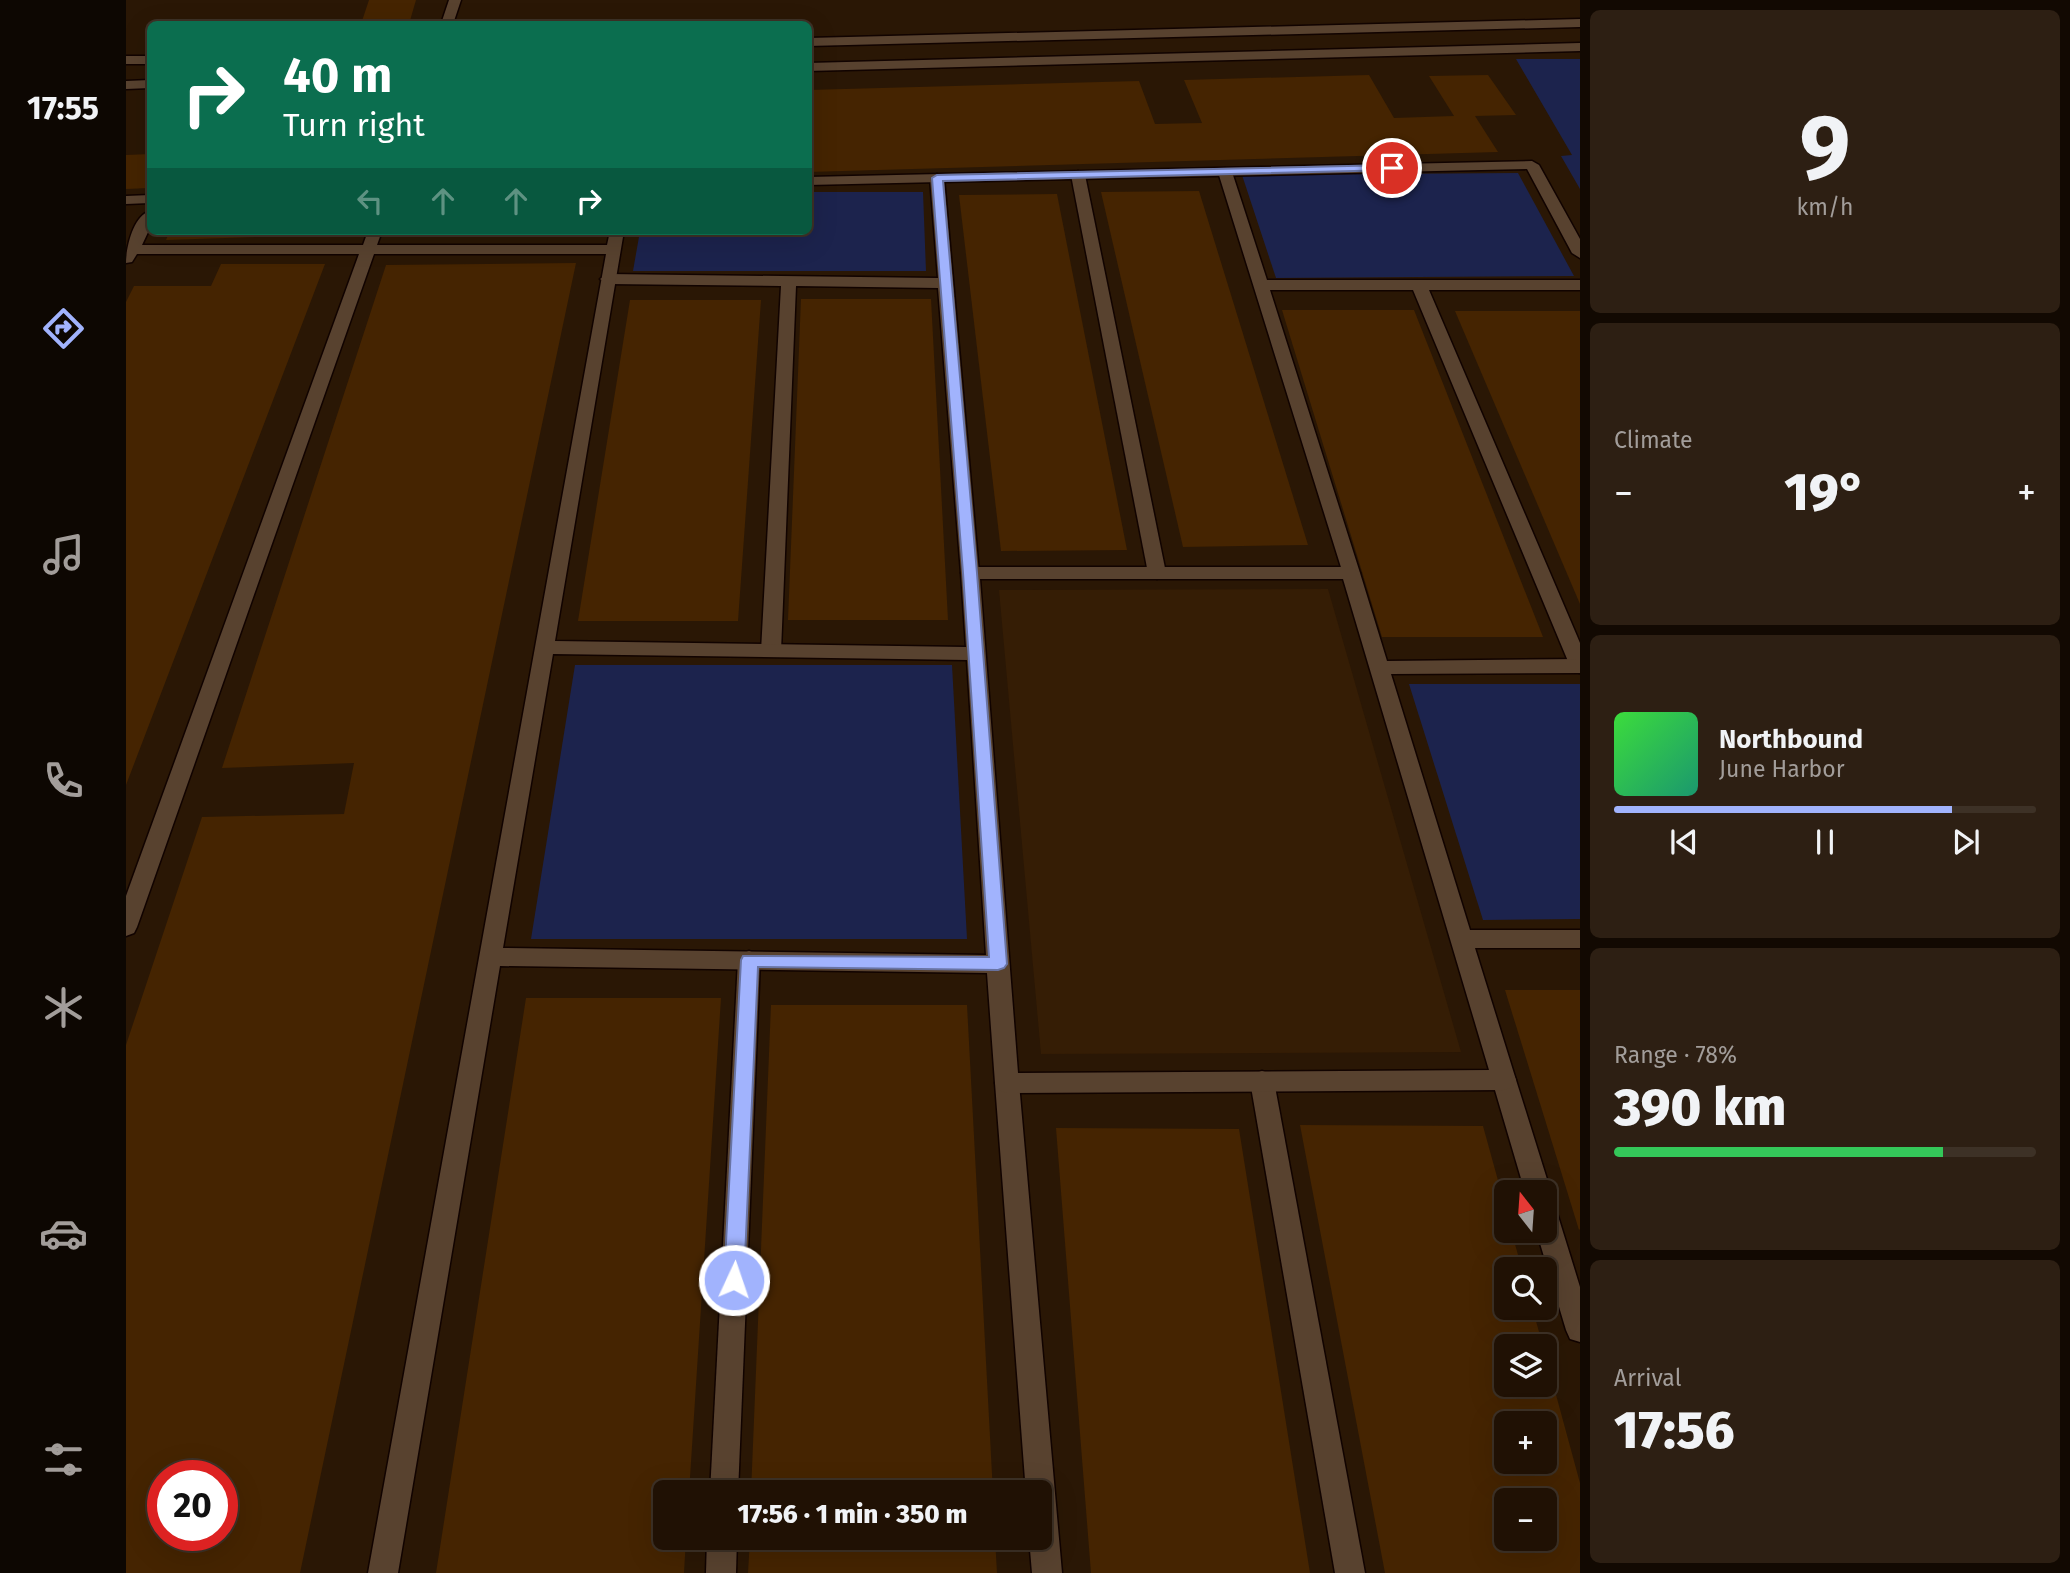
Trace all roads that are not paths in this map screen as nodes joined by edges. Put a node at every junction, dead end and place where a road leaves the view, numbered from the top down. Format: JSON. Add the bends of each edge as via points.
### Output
{"nodes":[{"id":1,"x":455,"y":0,"type":"edge"},
{"id":2,"x":448,"y":21,"type":"edge"},
{"id":3,"x":1580,"y":23,"type":"edge"},
{"id":4,"x":812,"y":42,"type":"edge"},
{"id":5,"x":1580,"y":47,"type":"edge"},
{"id":6,"x":126,"y":60,"type":"edge"},
{"id":7,"x":147,"y":60,"type":"edge"},
{"id":8,"x":812,"y":67,"type":"edge"},
{"id":9,"x":147,"y":84,"type":"edge"},
{"id":10,"x":126,"y":85,"type":"edge"},
{"id":11,"x":1225,"y":172,"type":"junction"},
{"id":12,"x":1078,"y":175,"type":"junction"},
{"id":13,"x":937,"y":178,"type":"junction"},
{"id":14,"x":812,"y":181,"type":"edge"},
{"id":15,"x":147,"y":199,"type":"edge"},
{"id":16,"x":126,"y":200,"type":"edge"},
{"id":17,"x":1560,"y":215,"type":"junction"},
{"id":18,"x":1580,"y":215,"type":"edge"},
{"id":19,"x":147,"y":221,"type":"edge"},
{"id":20,"x":374,"y":235,"type":"edge"},
{"id":21,"x":615,"y":240,"type":"edge"},
{"id":22,"x":369,"y":249,"type":"junction"},
{"id":23,"x":1580,"y":253,"type":"edge"},
{"id":24,"x":129,"y":255,"type":"edge"},
{"id":25,"x":608,"y":279,"type":"junction"},
{"id":26,"x":789,"y":281,"type":"junction"},
{"id":27,"x":946,"y":283,"type":"junction"},
{"id":28,"x":1260,"y":285,"type":"junction"},
{"id":29,"x":1419,"y":285,"type":"junction"},
{"id":30,"x":1580,"y":285,"type":"edge"},
{"id":31,"x":970,"y":573,"type":"junction"},
{"id":32,"x":1157,"y":573,"type":"junction"},
{"id":33,"x":1351,"y":573,"type":"junction"},
{"id":34,"x":544,"y":647,"type":"junction"},
{"id":35,"x":771,"y":651,"type":"junction"},
{"id":36,"x":976,"y":654,"type":"junction"},
{"id":37,"x":1580,"y":666,"type":"edge"},
{"id":38,"x":1379,"y":668,"type":"junction"},
{"id":39,"x":126,"y":927,"type":"edge"},
{"id":40,"x":1461,"y":939,"type":"junction"},
{"id":41,"x":1580,"y":939,"type":"edge"},
{"id":42,"x":490,"y":957,"type":"junction"},
{"id":43,"x":749,"y":960,"type":"junction"},
{"id":44,"x":998,"y":964,"type":"junction"},
{"id":45,"x":1504,"y":1080,"type":"junction"},
{"id":46,"x":1262,"y":1081,"type":"junction"},
{"id":47,"x":1007,"y":1083,"type":"junction"},
{"id":48,"x":1534,"y":1180,"type":"edge"},
{"id":49,"x":1553,"y":1243,"type":"edge"},
{"id":50,"x":1580,"y":1329,"type":"edge"},
{"id":51,"x":725,"y":1480,"type":"edge"},
{"id":52,"x":722,"y":1550,"type":"edge"},
{"id":53,"x":383,"y":1573,"type":"edge"},
{"id":54,"x":721,"y":1573,"type":"edge"},
{"id":55,"x":1047,"y":1573,"type":"edge"},
{"id":56,"x":1350,"y":1573,"type":"edge"}],
"edges":[{"from":1,"to":2,"type":"street"},
{"from":3,"to":4,"type":"street"},
{"from":5,"to":8,"type":"street"},
{"from":6,"to":7,"type":"street"},
{"from":9,"to":10,"type":"street"},
{"from":11,"to":12,"type":"street"},
{"from":11,"to":17,"type":"street","via":[[1531,165]]},
{"from":11,"to":28,"type":"street"},
{"from":12,"to":13,"type":"street"},
{"from":12,"to":32,"type":"street"},
{"from":13,"to":14,"type":"street"},
{"from":13,"to":27,"type":"street"},
{"from":15,"to":16,"type":"street"},
{"from":17,"to":18,"type":"street"},
{"from":17,"to":23,"type":"street"},
{"from":19,"to":24,"type":"street"},
{"from":20,"to":22,"type":"street"},
{"from":21,"to":22,"type":"street"},
{"from":21,"to":25,"type":"street"},
{"from":22,"to":24,"type":"street"},
{"from":22,"to":39,"type":"street"},
{"from":25,"to":26,"type":"street"},
{"from":25,"to":34,"type":"street"},
{"from":26,"to":27,"type":"street"},
{"from":26,"to":35,"type":"street"},
{"from":27,"to":31,"type":"street"},
{"from":28,"to":29,"type":"street"},
{"from":28,"to":33,"type":"street"},
{"from":29,"to":30,"type":"street"},
{"from":29,"to":37,"type":"street"},
{"from":31,"to":32,"type":"street"},
{"from":31,"to":36,"type":"street"},
{"from":32,"to":33,"type":"street"},
{"from":33,"to":38,"type":"street"},
{"from":34,"to":35,"type":"street"},
{"from":34,"to":42,"type":"street"},
{"from":35,"to":36,"type":"street"},
{"from":36,"to":44,"type":"street"},
{"from":37,"to":38,"type":"street"},
{"from":38,"to":40,"type":"street"},
{"from":40,"to":41,"type":"street"},
{"from":40,"to":45,"type":"street"},
{"from":42,"to":43,"type":"street"},
{"from":42,"to":53,"type":"street"},
{"from":43,"to":44,"type":"street"},
{"from":43,"to":51,"type":"street"},
{"from":44,"to":47,"type":"street"},
{"from":45,"to":46,"type":"street"},
{"from":45,"to":48,"type":"street"},
{"from":46,"to":47,"type":"street"},
{"from":46,"to":56,"type":"street"},
{"from":47,"to":55,"type":"street"},
{"from":49,"to":50,"type":"street"},
{"from":52,"to":54,"type":"street"}]}
